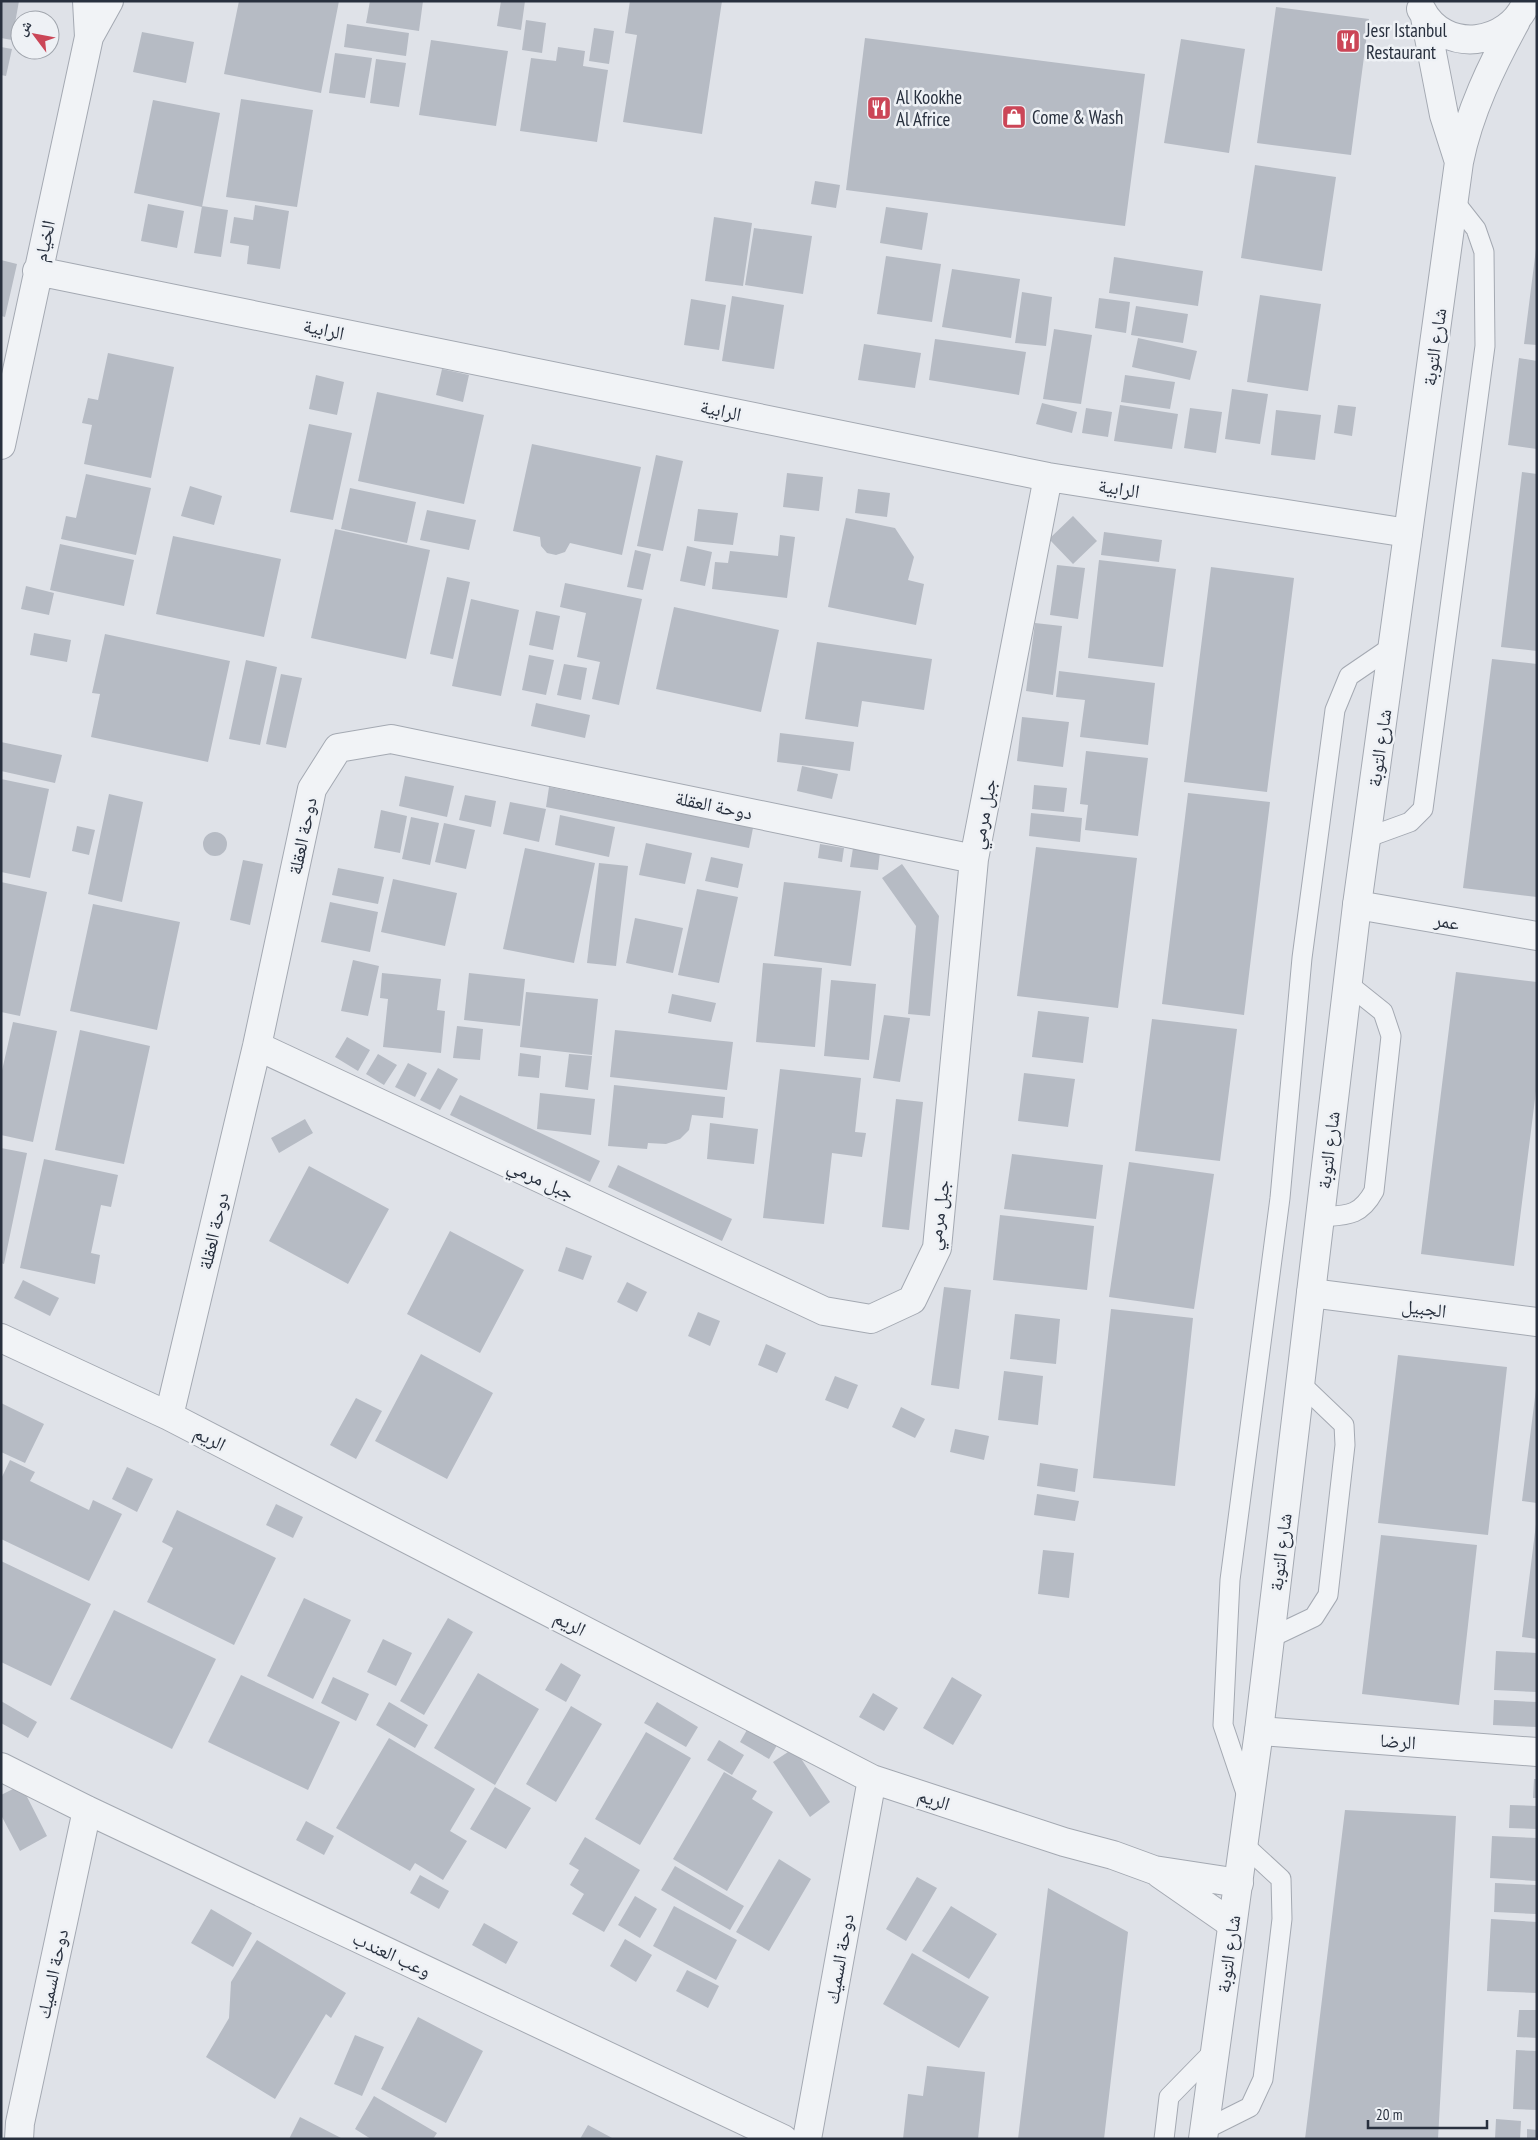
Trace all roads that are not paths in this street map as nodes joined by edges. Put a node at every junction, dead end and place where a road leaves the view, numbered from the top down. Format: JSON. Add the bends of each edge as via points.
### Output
{"nodes":[{"id":1,"x":87,"y":1,"type":"edge"},
{"id":2,"x":109,"y":1,"type":"edge"},
{"id":3,"x":1421,"y":9,"type":"edge"},
{"id":4,"x":1526,"y":11,"type":"edge"},
{"id":5,"x":89,"y":37,"type":"junction"},
{"id":6,"x":1459,"y":162,"type":"junction"},
{"id":7,"x":1454,"y":200,"type":"junction"},
{"id":8,"x":38,"y":271,"type":"junction"},
{"id":9,"x":1,"y":445,"type":"edge"},
{"id":10,"x":1048,"y":477,"type":"junction"},
{"id":11,"x":1408,"y":533,"type":"junction"},
{"id":12,"x":1393,"y":646,"type":"junction"},
{"id":13,"x":1366,"y":838,"type":"junction"},
{"id":14,"x":974,"y":859,"type":"junction"},
{"id":15,"x":1357,"y":905,"type":"junction"},
{"id":16,"x":1537,"y":936,"type":"edge"},
{"id":17,"x":1348,"y":984,"type":"junction"},
{"id":18,"x":257,"y":1046,"type":"junction"},
{"id":19,"x":1320,"y":1217,"type":"junction"},
{"id":20,"x":1311,"y":1293,"type":"junction"},
{"id":21,"x":1537,"y":1322,"type":"edge"},
{"id":22,"x":1,"y":1338,"type":"edge"},
{"id":23,"x":1300,"y":1384,"type":"junction"},
{"id":24,"x":169,"y":1416,"type":"junction"},
{"id":25,"x":1270,"y":1638,"type":"junction"},
{"id":26,"x":1259,"y":1731,"type":"junction"},
{"id":27,"x":1537,"y":1752,"type":"edge"},
{"id":28,"x":1,"y":1767,"type":"edge"},
{"id":29,"x":872,"y":1779,"type":"junction"},
{"id":30,"x":1250,"y":1802,"type":"junction"},
{"id":31,"x":87,"y":1810,"type":"junction"},
{"id":32,"x":1243,"y":1844,"type":"junction"},
{"id":33,"x":1154,"y":1870,"type":"junction"},
{"id":34,"x":1238,"y":1883,"type":"junction"},
{"id":35,"x":1232,"y":1924,"type":"junction"},
{"id":36,"x":1215,"y":2050,"type":"junction"},
{"id":37,"x":1204,"y":2135,"type":"edge"},
{"id":38,"x":19,"y":2139,"type":"edge"},
{"id":39,"x":783,"y":2139,"type":"edge"},
{"id":40,"x":807,"y":2139,"type":"edge"},
{"id":41,"x":1164,"y":2139,"type":"edge"}],
"edges":[{"from":1,"to":5,"type":"street","name":"الخيام"},
{"from":2,"to":5,"type":"street","name":"الخيام"},
{"from":3,"to":4,"type":"street","via":[[1440,32],[1458,39],[1477,40],[1496,36]]},
{"from":3,"to":6,"type":"street","name":"شارع التوبة","via":[[1444,115]]},
{"from":4,"to":6,"type":"street","name":"شارع التوبة","via":[[1479,98]]},
{"from":5,"to":8,"type":"street","name":"الخيام"},
{"from":6,"to":7,"type":"street","name":"شارع التوبة"},
{"from":7,"to":11,"type":"street","name":"شارع التوبة"},
{"from":7,"to":13,"type":"lane","via":[[1476,229],[1484,252],[1485,346],[1423,809],[1410,822]]},
{"from":8,"to":9,"type":"street","name":"الخيام"},
{"from":8,"to":10,"type":"street","name":"الرابية"},
{"from":10,"to":11,"type":"street","name":"الرابية"},
{"from":10,"to":14,"type":"street","name":"جبل مرمي"},
{"from":11,"to":12,"type":"street","name":"شارع التوبة"},
{"from":12,"to":13,"type":"street","name":"شارع التوبة"},
{"from":12,"to":30,"type":"lane","via":[[1349,676],[1334,710],[1302,958],[1280,1198],[1230,1580],[1222,1725]]},
{"from":13,"to":15,"type":"street","name":"شارع التوبة"},
{"from":14,"to":18,"type":"street","name":"دوحة العقلة","via":[[391,739],[338,748],[312,789]]},
{"from":14,"to":18,"type":"street","name":"جبل مرمي","via":[[937,1248],[912,1300],[871,1319],[824,1311]]},
{"from":15,"to":16,"type":"street","name":"عمر"},
{"from":15,"to":17,"type":"street","name":"شارع التوبة"},
{"from":17,"to":19,"type":"street","name":"شارع التوبة"},
{"from":17,"to":19,"type":"lane","via":[[1383,1012],[1391,1036],[1374,1192],[1367,1204],[1353,1214]]},
{"from":18,"to":24,"type":"street","name":"دوحة العقلة"},
{"from":19,"to":20,"type":"street","name":"شارع التوبة"},
{"from":20,"to":21,"type":"street","name":"الجبيل"},
{"from":20,"to":23,"type":"street","name":"شارع التوبة"},
{"from":22,"to":24,"type":"street","name":"الريم"},
{"from":23,"to":25,"type":"street","name":"شارع التوبة"},
{"from":23,"to":25,"type":"lane","via":[[1344,1425],[1345,1445],[1328,1595],[1314,1617]]},
{"from":24,"to":29,"type":"street","name":"الريم"},
{"from":25,"to":26,"type":"street","name":"شارع التوبة"},
{"from":26,"to":27,"type":"street","name":"الرضا"},
{"from":26,"to":30,"type":"street","name":"شارع التوبة"},
{"from":28,"to":31,"type":"street","name":"وعب العندب"},
{"from":29,"to":33,"type":"street","name":"الريم"},
{"from":29,"to":40,"type":"street","name":"دوحة السميك"},
{"from":30,"to":32,"type":"street","name":"شارع التوبة"},
{"from":31,"to":38,"type":"street","name":"دوحة السميك"},
{"from":31,"to":39,"type":"street","name":"وعب العندب"},
{"from":32,"to":34,"type":"street","name":"شارع التوبة"},
{"from":32,"to":37,"type":"lane","via":[[1282,1879],[1282,1919],[1263,2079],[1250,2107]]},
{"from":33,"to":34,"type":"street","name":"الريم"},
{"from":33,"to":35,"type":"street","name":"الريم"},
{"from":34,"to":35,"type":"street","name":"شارع التوبة"},
{"from":35,"to":36,"type":"street","name":"شارع التوبة"},
{"from":36,"to":37,"type":"street","name":"شارع التوبة"},
{"from":36,"to":41,"type":"lane","via":[[1169,2097]]}]}
